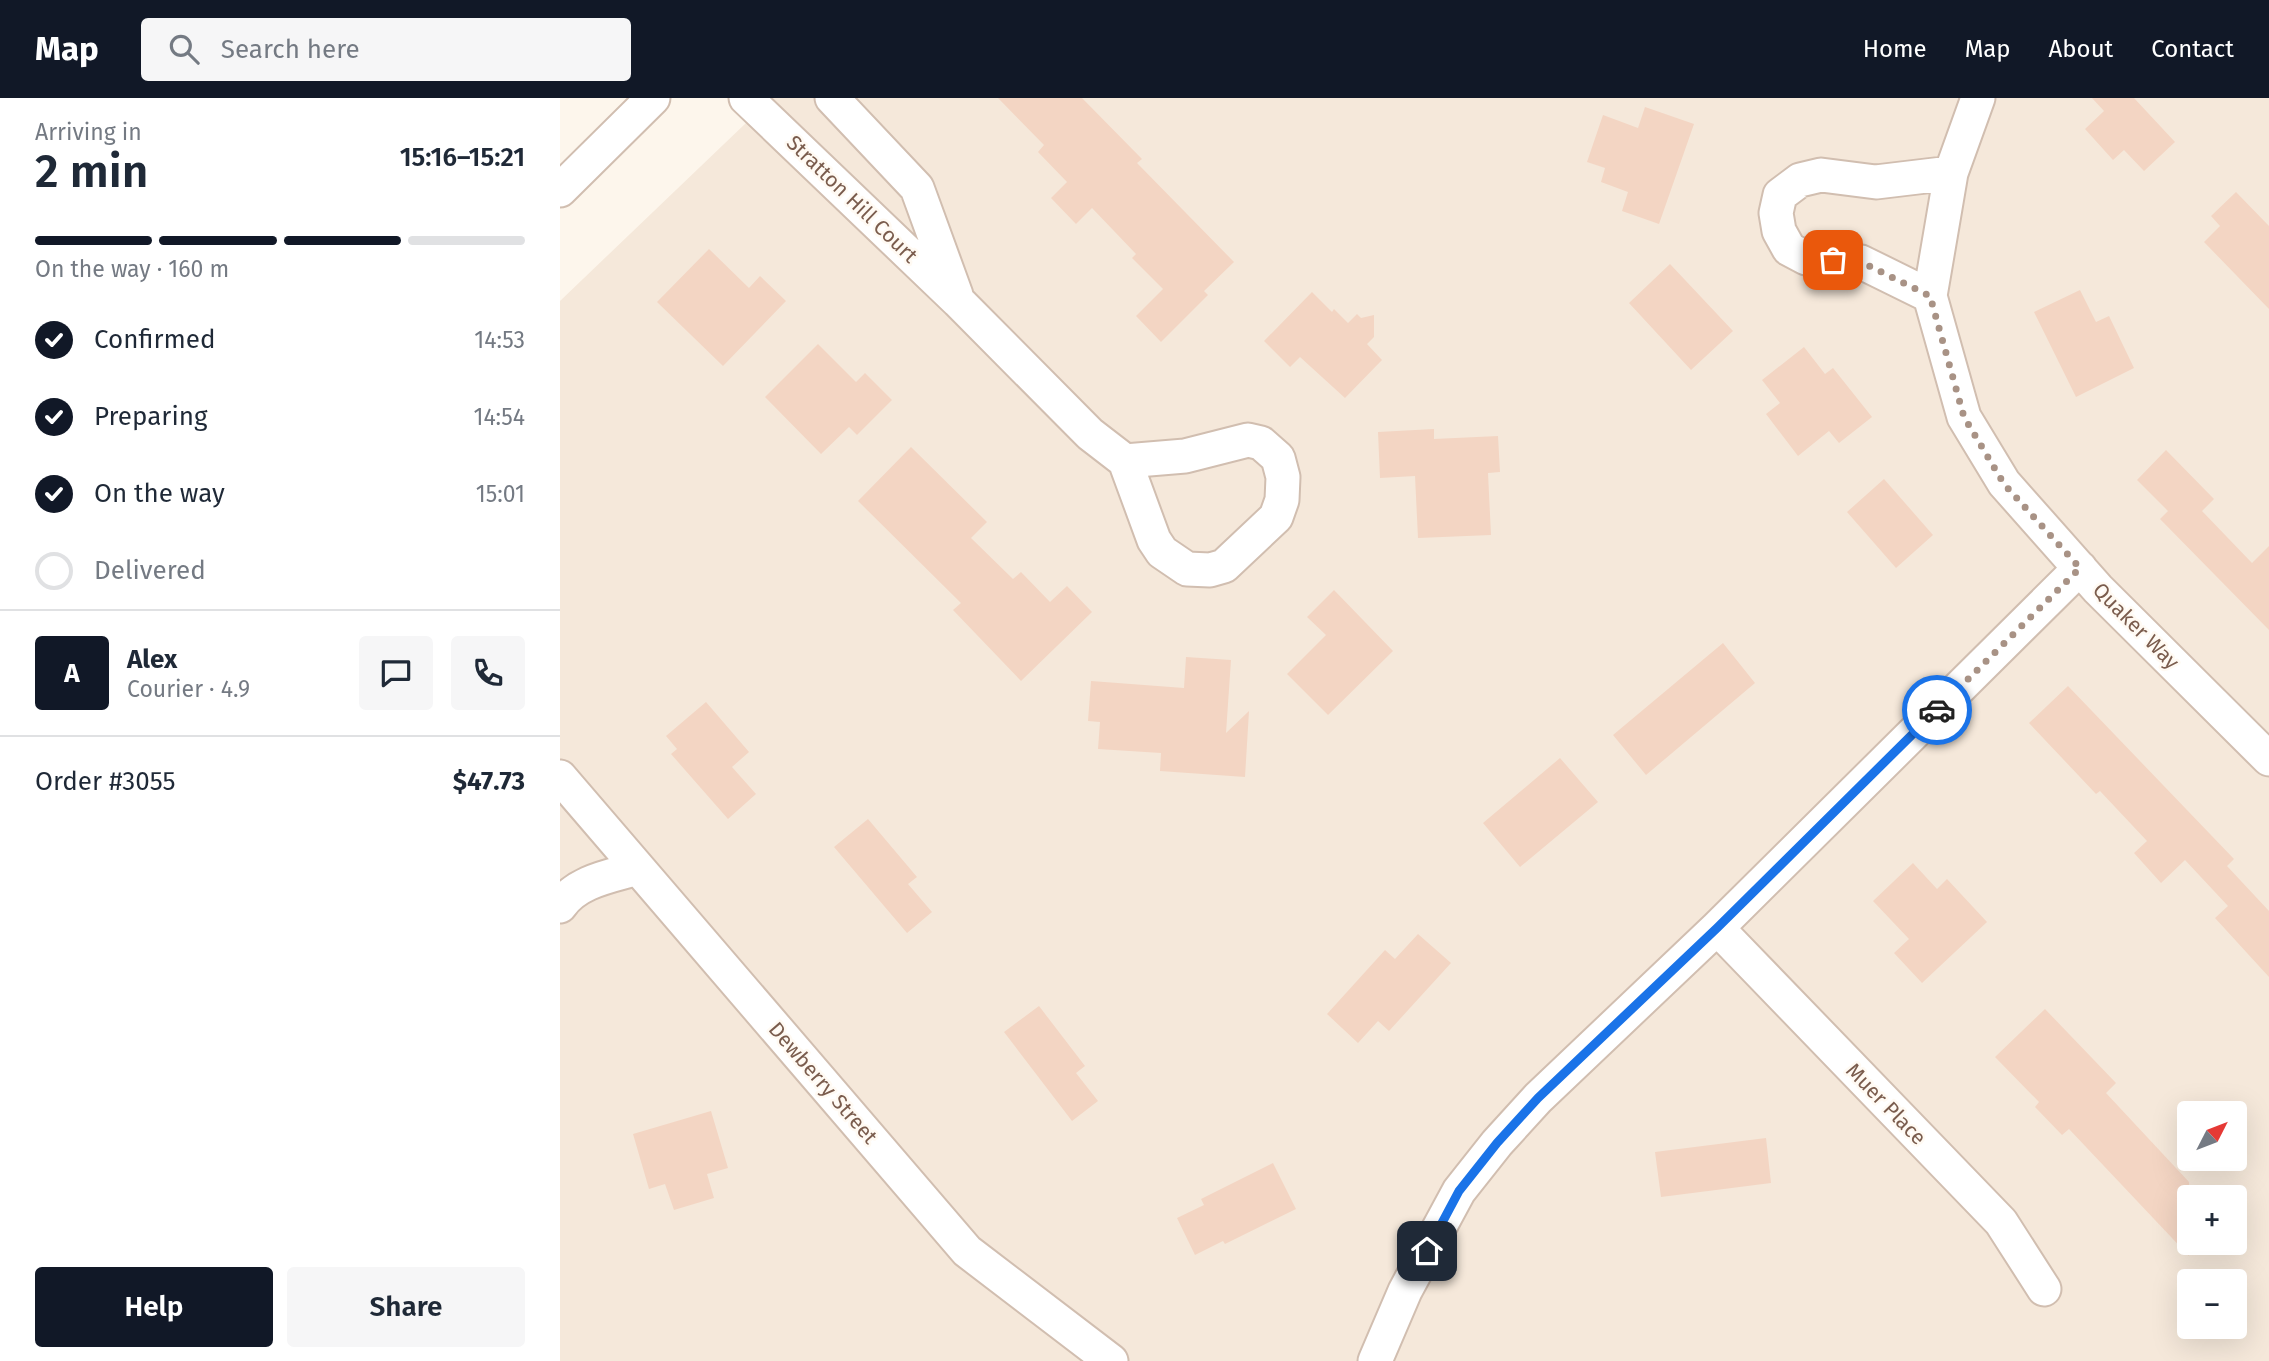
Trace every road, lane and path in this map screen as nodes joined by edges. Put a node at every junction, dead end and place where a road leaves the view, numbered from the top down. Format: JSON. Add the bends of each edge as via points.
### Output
{"nodes":[{"id":1,"x":653,"y":98,"type":"edge"},
{"id":2,"x":746,"y":98,"type":"edge"},
{"id":3,"x":832,"y":98,"type":"edge"},
{"id":4,"x":1978,"y":98,"type":"edge"},
{"id":5,"x":1951,"y":173,"type":"junction"},
{"id":6,"x":560,"y":190,"type":"edge"},
{"id":7,"x":1930,"y":296,"type":"junction"},
{"id":8,"x":958,"y":301,"type":"junction"},
{"id":9,"x":1125,"y":461,"type":"junction"},
{"id":10,"x":2080,"y":568,"type":"junction"},
{"id":11,"x":2269,"y":758,"type":"edge"},
{"id":12,"x":560,"y":777,"type":"edge"},
{"id":13,"x":638,"y":868,"type":"junction"},
{"id":14,"x":560,"y":906,"type":"edge"},
{"id":15,"x":1717,"y":928,"type":"junction"},
{"id":16,"x":2044,"y":1289,"type":"dead end"},
{"id":17,"x":1111,"y":1361,"type":"edge"},
{"id":18,"x":1375,"y":1361,"type":"edge"}],
"edges":[{"from":1,"to":6,"type":"street"},
{"from":2,"to":8,"type":"street","name":"Stratton Hill Court"},
{"from":3,"to":8,"type":"street","name":"Stratton Hill Court","via":[[917,188]]},
{"from":4,"to":5,"type":"street","name":"Quaker Way"},
{"from":5,"to":7,"type":"street","name":"Quaker Way"},
{"from":5,"to":7,"type":"street","via":[[1876,182],[1821,175],[1800,180],[1780,195],[1776,213],[1788,249],[1806,258],[1861,262]]},
{"from":7,"to":10,"type":"street","name":"Quaker Way","via":[[1964,417],[2004,484]]},
{"from":8,"to":9,"type":"street","name":"Stratton Hill Court","via":[[1090,435]]},
{"from":9,"to":9,"type":"street","via":[[1154,540],[1162,552],[1187,569],[1224,566],[1276,517],[1282,500],[1278,458],[1261,443],[1248,440],[1185,456]]},
{"from":10,"to":11,"type":"street","name":"Quaker Way"},
{"from":10,"to":15,"type":"street"},
{"from":12,"to":13,"type":"street","name":"Dewberry Street"},
{"from":13,"to":14,"type":"street","via":[[589,882],[567,895]]},
{"from":13,"to":17,"type":"street","name":"Dewberry Street","via":[[967,1251]]},
{"from":15,"to":16,"type":"street","name":"Muer Place","via":[[2001,1223]]},
{"from":15,"to":18,"type":"street","via":[[1538,1098],[1459,1191],[1405,1291]]}]}
